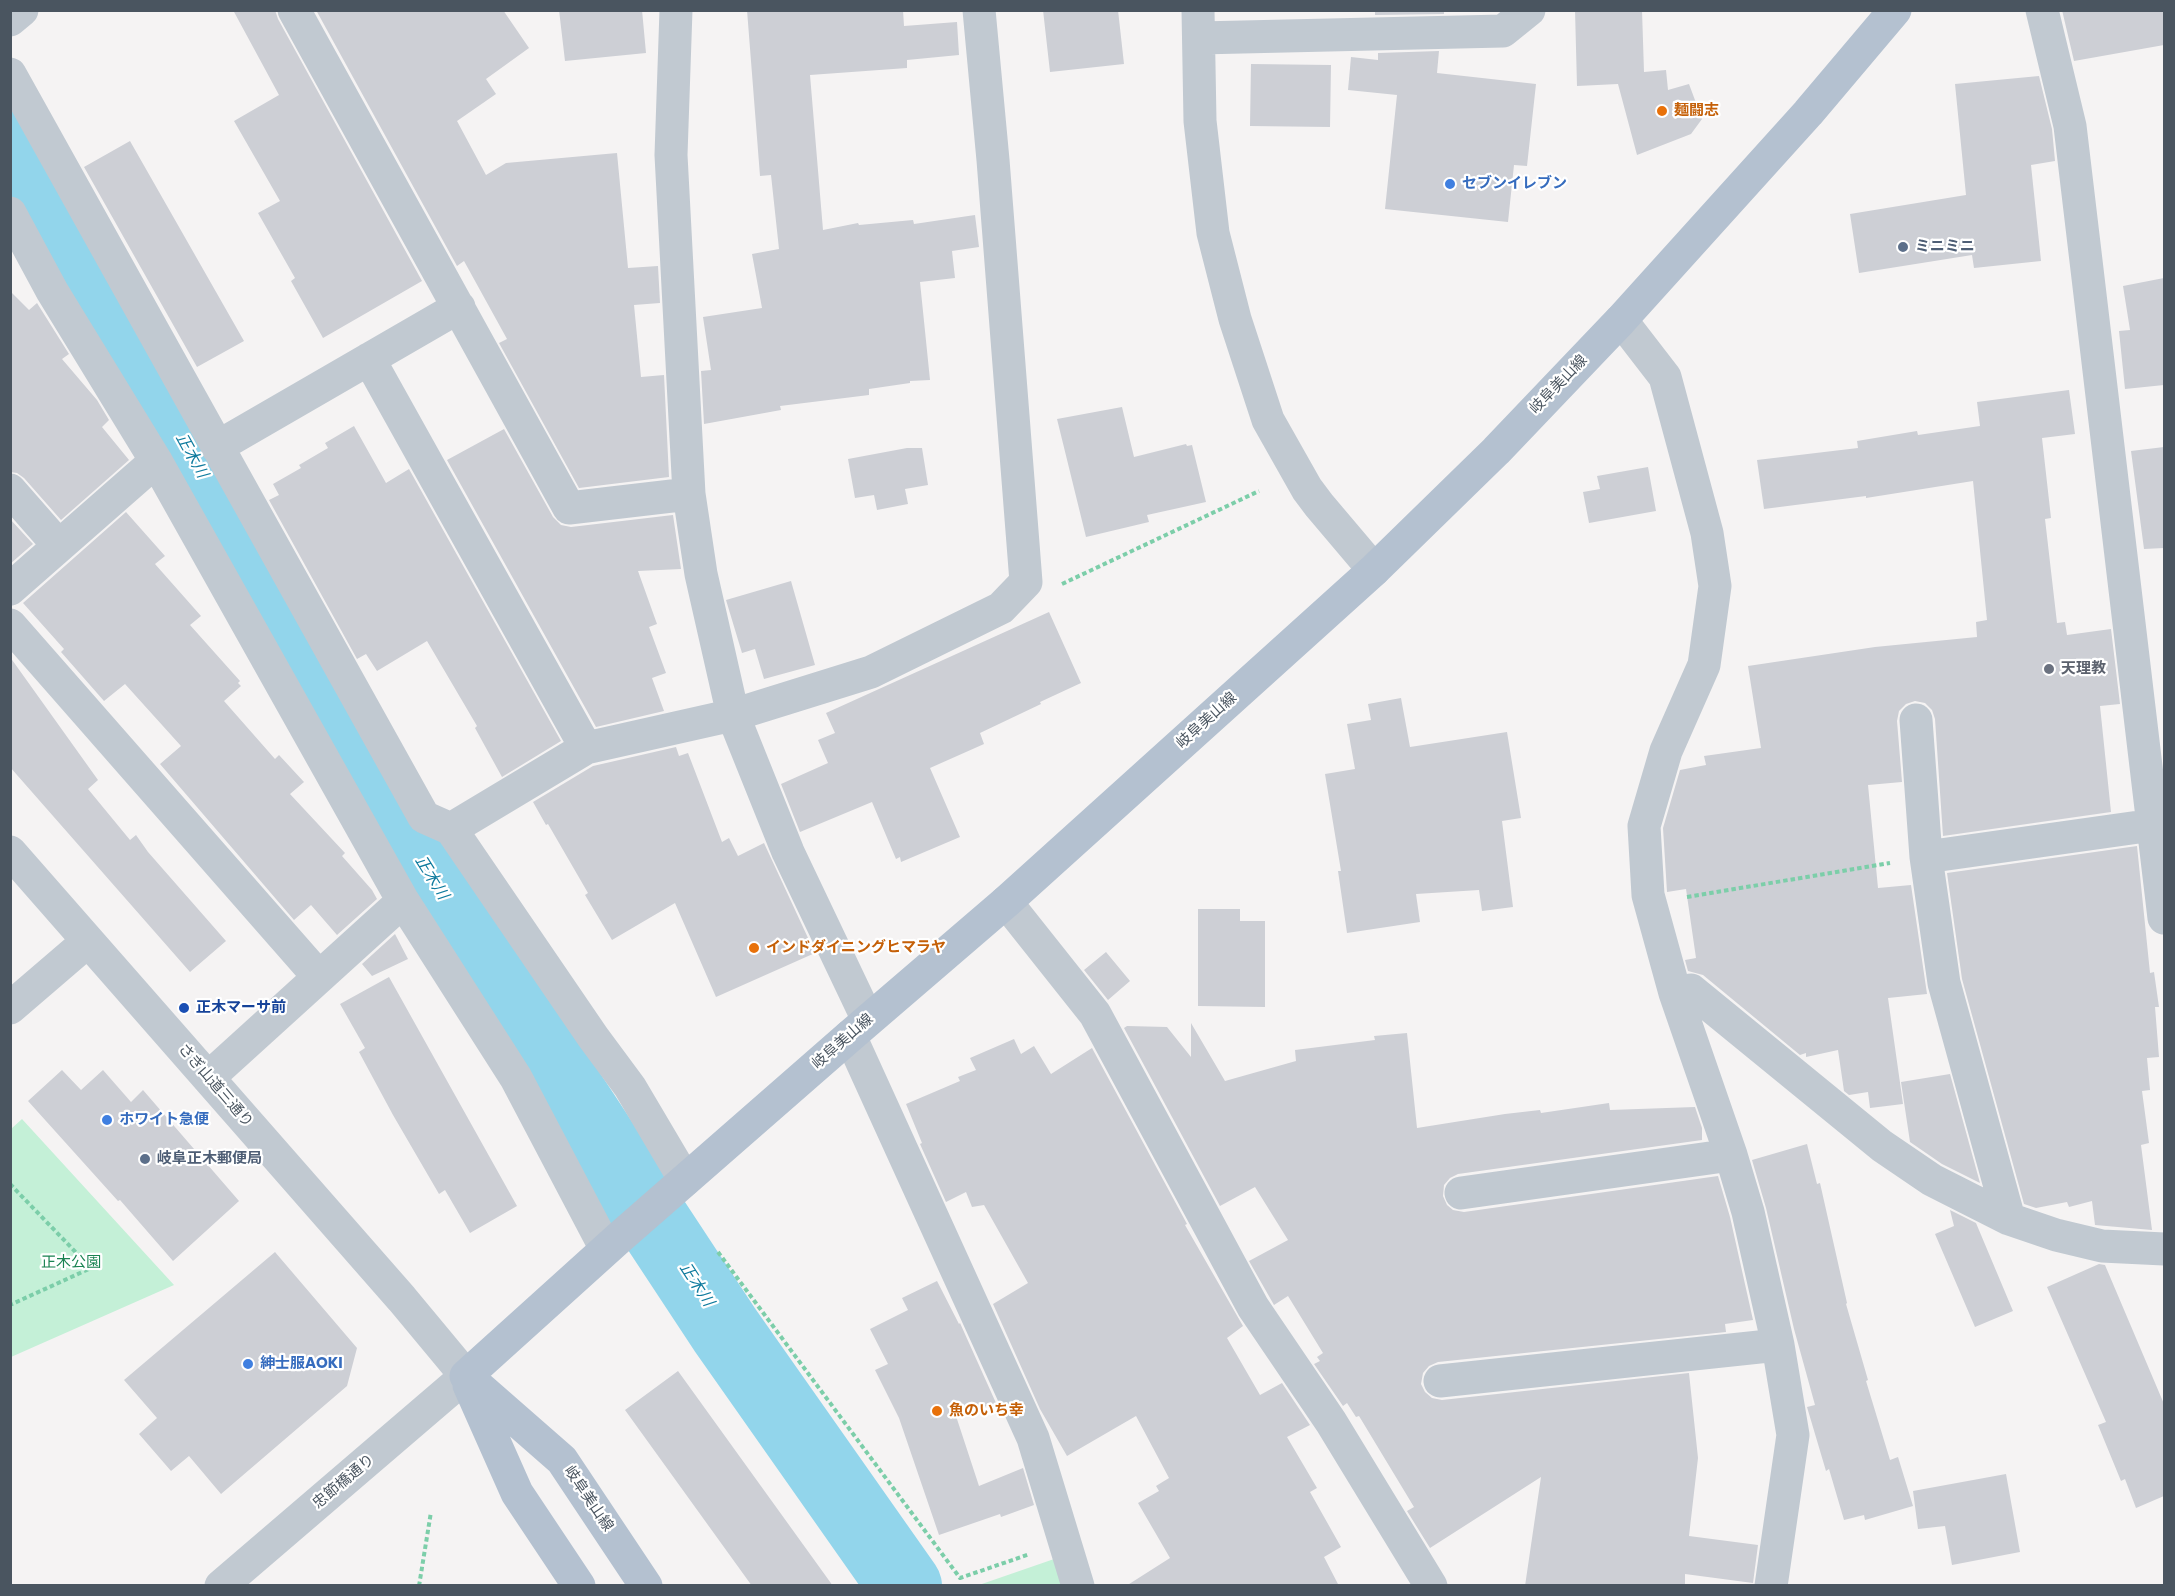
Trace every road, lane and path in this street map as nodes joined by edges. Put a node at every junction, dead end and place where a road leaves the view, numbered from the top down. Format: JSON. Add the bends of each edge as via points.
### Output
{"nodes":[{"id":1,"x":22,"y":10,"type":"edge"},
{"id":2,"x":294,"y":10,"type":"edge"},
{"id":3,"x":676,"y":10,"type":"edge"},
{"id":4,"x":979,"y":10,"type":"edge"},
{"id":5,"x":1528,"y":10,"type":"edge"},
{"id":6,"x":1895,"y":10,"type":"edge"},
{"id":7,"x":2042,"y":10,"type":"edge"},
{"id":8,"x":10,"y":20,"type":"edge"},
{"id":9,"x":1198,"y":24,"type":"edge"},
{"id":10,"x":10,"y":74,"type":"edge"},
{"id":11,"x":10,"y":213,"type":"edge"},
{"id":12,"x":459,"y":307,"type":"junction"},
{"id":13,"x":1621,"y":320,"type":"junction"},
{"id":14,"x":369,"y":359,"type":"junction"},
{"id":15,"x":217,"y":447,"type":"junction"},
{"id":16,"x":156,"y":461,"type":"junction"},
{"id":17,"x":10,"y":490,"type":"edge"},
{"id":18,"x":1259,"y":491,"type":"dead end"},
{"id":19,"x":688,"y":494,"type":"junction"},
{"id":20,"x":59,"y":546,"type":"junction"},
{"id":21,"x":1374,"y":570,"type":"junction"},
{"id":22,"x":1026,"y":582,"type":"junction"},
{"id":23,"x":10,"y":589,"type":"edge"},
{"id":24,"x":10,"y":625,"type":"edge"},
{"id":25,"x":733,"y":715,"type":"junction"},
{"id":26,"x":1916,"y":720,"type":"dead end"},
{"id":27,"x":586,"y":748,"type":"junction"},
{"id":28,"x":2153,"y":825,"type":"junction"},
{"id":29,"x":451,"y":829,"type":"junction"},
{"id":30,"x":10,"y":852,"type":"edge"},
{"id":31,"x":1926,"y":857,"type":"junction"},
{"id":32,"x":2161,"y":868,"type":"edge"},
{"id":33,"x":403,"y":901,"type":"junction"},
{"id":34,"x":1006,"y":902,"type":"junction"},
{"id":35,"x":1651,"y":903,"type":"junction"},
{"id":36,"x":2164,"y":918,"type":"edge"},
{"id":37,"x":88,"y":941,"type":"junction"},
{"id":38,"x":319,"y":977,"type":"junction"},
{"id":39,"x":1675,"y":993,"type":"junction"},
{"id":40,"x":10,"y":1008,"type":"edge"},
{"id":41,"x":859,"y":1028,"type":"junction"},
{"id":42,"x":208,"y":1078,"type":"junction"},
{"id":43,"x":1731,"y":1155,"type":"junction"},
{"id":44,"x":10,"y":1184,"type":"edge"},
{"id":45,"x":677,"y":1187,"type":"junction"},
{"id":46,"x":1461,"y":1193,"type":"dead end"},
{"id":47,"x":2009,"y":1219,"type":"junction"},
{"id":48,"x":613,"y":1243,"type":"junction"},
{"id":49,"x":2164,"y":1249,"type":"edge"},
{"id":50,"x":718,"y":1252,"type":"dead end"},
{"id":51,"x":10,"y":1305,"type":"edge"},
{"id":52,"x":1778,"y":1345,"type":"junction"},
{"id":53,"x":465,"y":1376,"type":"junction"},
{"id":54,"x":1440,"y":1381,"type":"dead end"},
{"id":55,"x":431,"y":1512,"type":"dead end"},
{"id":56,"x":1064,"y":1542,"type":"junction"},
{"id":57,"x":221,"y":1586,"type":"edge"},
{"id":58,"x":419,"y":1586,"type":"edge"},
{"id":59,"x":579,"y":1586,"type":"edge"},
{"id":60,"x":646,"y":1586,"type":"edge"},
{"id":61,"x":1078,"y":1586,"type":"edge"},
{"id":62,"x":1431,"y":1586,"type":"edge"},
{"id":63,"x":1771,"y":1586,"type":"edge"}],
"edges":[{"from":1,"to":8,"type":"street"},
{"from":2,"to":12,"type":"street"},
{"from":3,"to":19,"type":"street","via":[[671,155]]},
{"from":4,"to":22,"type":"street"},
{"from":5,"to":9,"type":"street","via":[[1503,31]]},
{"from":6,"to":13,"type":"main road","name":"岐阜美山線","via":[[1808,113]]},
{"from":7,"to":28,"type":"street","via":[[2070,126]]},
{"from":9,"to":21,"type":"street","via":[[1200,121],[1213,233],[1235,319],[1268,420],[1307,489]]},
{"from":10,"to":15,"type":"street"},
{"from":11,"to":16,"type":"street","via":[[52,291]]},
{"from":12,"to":14,"type":"street"},
{"from":12,"to":19,"type":"street","via":[[569,508]]},
{"from":13,"to":21,"type":"main road","name":"岐阜美山線","via":[[1496,451]]},
{"from":13,"to":35,"type":"street","via":[[1665,377],[1707,533],[1715,586],[1704,665],[1666,751],[1644,826]]},
{"from":14,"to":15,"type":"street"},
{"from":14,"to":27,"type":"street"},
{"from":15,"to":29,"type":"street","via":[[424,816]]},
{"from":16,"to":20,"type":"street"},
{"from":16,"to":33,"type":"street"},
{"from":17,"to":20,"type":"street"},
{"from":18,"to":22,"type":"path","via":[[1049,591]]},
{"from":19,"to":25,"type":"street","via":[[701,574]]},
{"from":20,"to":23,"type":"street"},
{"from":21,"to":34,"type":"main road","name":"岐阜美山線"},
{"from":22,"to":25,"type":"street","via":[[1001,608],[871,672]]},
{"from":24,"to":38,"type":"street"},
{"from":25,"to":27,"type":"street"},
{"from":25,"to":41,"type":"street"},
{"from":26,"to":31,"type":"street"},
{"from":27,"to":29,"type":"street"},
{"from":28,"to":31,"type":"street"},
{"from":28,"to":32,"type":"street"},
{"from":29,"to":45,"type":"street","via":[[630,1087]]},
{"from":30,"to":37,"type":"street","name":"さぎ山道三通り"},
{"from":31,"to":35,"type":"path"},
{"from":31,"to":47,"type":"street","via":[[1944,983]]},
{"from":32,"to":36,"type":"street"},
{"from":33,"to":38,"type":"street"},
{"from":33,"to":48,"type":"street","via":[[516,1078]]},
{"from":34,"to":41,"type":"main road","name":"岐阜美山線"},
{"from":34,"to":62,"type":"street","via":[[1095,1014],[1253,1307],[1331,1422]]},
{"from":35,"to":39,"type":"street"},
{"from":37,"to":40,"type":"street"},
{"from":37,"to":42,"type":"street","name":"さぎ山道三通り"},
{"from":38,"to":42,"type":"street"},
{"from":39,"to":43,"type":"street"},
{"from":39,"to":47,"type":"street","via":[[1691,990],[1881,1146],[1932,1180]]},
{"from":41,"to":45,"type":"main road","name":"岐阜美山線"},
{"from":41,"to":56,"type":"street","via":[[1033,1438]]},
{"from":42,"to":53,"type":"street","name":"さぎ山道三通り"},
{"from":43,"to":46,"type":"street"},
{"from":43,"to":52,"type":"street"},
{"from":44,"to":51,"type":"path","via":[[91,1268]]},
{"from":45,"to":48,"type":"main road","name":"岐阜美山線"},
{"from":47,"to":49,"type":"street","via":[[2102,1246]]},
{"from":48,"to":53,"type":"main road","name":"岐阜美山線"},
{"from":50,"to":56,"type":"path","via":[[960,1578]]},
{"from":52,"to":54,"type":"street"},
{"from":52,"to":63,"type":"street","via":[[1792,1435]]},
{"from":53,"to":57,"type":"street","name":"忠節橋通り"},
{"from":53,"to":59,"type":"main road","via":[[518,1493]]},
{"from":53,"to":60,"type":"main road","name":"岐阜美山線","via":[[562,1460]]},
{"from":55,"to":58,"type":"path"},
{"from":56,"to":61,"type":"street"}]}
